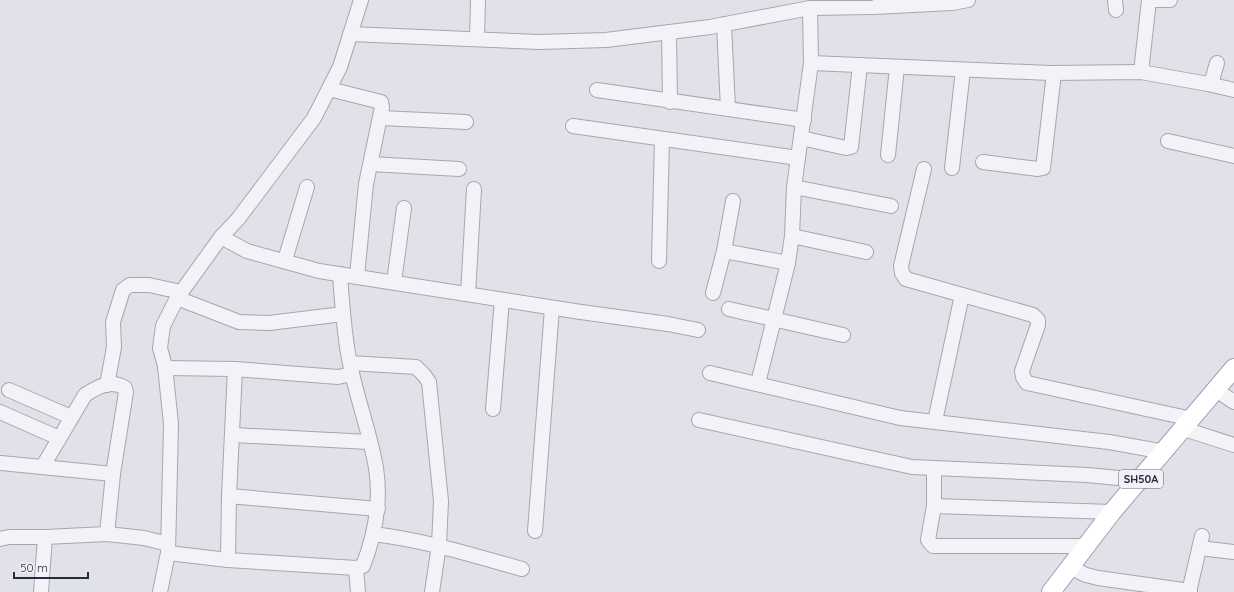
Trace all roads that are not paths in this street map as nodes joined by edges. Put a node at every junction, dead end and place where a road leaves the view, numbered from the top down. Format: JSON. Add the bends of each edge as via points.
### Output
{"nodes":[{"id":1,"x":361,"y":0,"type":"edge"},
{"id":2,"x":478,"y":0,"type":"edge"},
{"id":3,"x":968,"y":0,"type":"edge"},
{"id":4,"x":1148,"y":0,"type":"edge"},
{"id":5,"x":1170,"y":0,"type":"edge"},
{"id":6,"x":810,"y":8,"type":"junction"},
{"id":7,"x":724,"y":24,"type":"junction"},
{"id":8,"x":669,"y":32,"type":"junction"},
{"id":9,"x":350,"y":34,"type":"junction"},
{"id":10,"x":477,"y":39,"type":"junction"},
{"id":11,"x":811,"y":63,"type":"junction"},
{"id":12,"x":1217,"y":63,"type":"dead end"},
{"id":13,"x":860,"y":65,"type":"junction"},
{"id":14,"x":897,"y":67,"type":"junction"},
{"id":15,"x":963,"y":70,"type":"junction"},
{"id":16,"x":1141,"y":72,"type":"junction"},
{"id":17,"x":1054,"y":73,"type":"junction"},
{"id":18,"x":1211,"y":84,"type":"junction"},
{"id":19,"x":329,"y":89,"type":"junction"},
{"id":20,"x":597,"y":90,"type":"dead end"},
{"id":21,"x":1234,"y":90,"type":"edge"},
{"id":22,"x":670,"y":102,"type":"junction"},
{"id":23,"x":728,"y":110,"type":"junction"},
{"id":24,"x":381,"y":118,"type":"junction"},
{"id":25,"x":804,"y":120,"type":"junction"},
{"id":26,"x":466,"y":122,"type":"dead end"},
{"id":27,"x":573,"y":126,"type":"dead end"},
{"id":28,"x":801,"y":138,"type":"junction"},
{"id":29,"x":662,"y":139,"type":"junction"},
{"id":30,"x":1168,"y":141,"type":"dead end"},
{"id":31,"x":888,"y":155,"type":"dead end"},
{"id":32,"x":1234,"y":156,"type":"edge"},
{"id":33,"x":798,"y":158,"type":"junction"},
{"id":34,"x":983,"y":162,"type":"dead end"},
{"id":35,"x":371,"y":164,"type":"junction"},
{"id":36,"x":952,"y":168,"type":"dead end"},
{"id":37,"x":459,"y":169,"type":"dead end"},
{"id":38,"x":924,"y":169,"type":"dead end"},
{"id":39,"x":306,"y":187,"type":"dead end"},
{"id":40,"x":794,"y":187,"type":"junction"},
{"id":41,"x":474,"y":189,"type":"dead end"},
{"id":42,"x":733,"y":201,"type":"dead end"},
{"id":43,"x":891,"y":206,"type":"dead end"},
{"id":44,"x":404,"y":208,"type":"dead end"},
{"id":45,"x":792,"y":236,"type":"junction"},
{"id":46,"x":221,"y":237,"type":"junction"},
{"id":47,"x":724,"y":251,"type":"junction"},
{"id":48,"x":866,"y":252,"type":"dead end"},
{"id":49,"x":285,"y":260,"type":"junction"},
{"id":50,"x":659,"y":261,"type":"dead end"},
{"id":51,"x":788,"y":263,"type":"junction"},
{"id":52,"x":340,"y":274,"type":"junction"},
{"id":53,"x":357,"y":276,"type":"junction"},
{"id":54,"x":394,"y":282,"type":"junction"},
{"id":55,"x":713,"y":293,"type":"dead end"},
{"id":56,"x":468,"y":294,"type":"junction"},
{"id":57,"x":179,"y":295,"type":"junction"},
{"id":58,"x":962,"y":295,"type":"junction"},
{"id":59,"x":502,"y":300,"type":"junction"},
{"id":60,"x":552,"y":308,"type":"junction"},
{"id":61,"x":729,"y":309,"type":"dead end"},
{"id":62,"x":343,"y":314,"type":"junction"},
{"id":63,"x":775,"y":319,"type":"junction"},
{"id":64,"x":698,"y":330,"type":"dead end"},
{"id":65,"x":844,"y":335,"type":"dead end"},
{"id":66,"x":165,"y":368,"type":"junction"},
{"id":67,"x":1234,"y":368,"type":"edge"},
{"id":68,"x":235,"y":369,"type":"junction"},
{"id":69,"x":351,"y":369,"type":"junction"},
{"id":70,"x":710,"y":373,"type":"dead end"},
{"id":71,"x":758,"y":383,"type":"junction"},
{"id":72,"x":107,"y":385,"type":"junction"},
{"id":73,"x":8,"y":390,"type":"dead end"},
{"id":74,"x":1216,"y":390,"type":"junction"},
{"id":75,"x":1234,"y":402,"type":"edge"},
{"id":76,"x":493,"y":409,"type":"dead end"},
{"id":77,"x":0,"y":412,"type":"edge"},
{"id":78,"x":71,"y":417,"type":"junction"},
{"id":79,"x":699,"y":420,"type":"dead end"},
{"id":80,"x":935,"y":421,"type":"junction"},
{"id":81,"x":1188,"y":424,"type":"junction"},
{"id":82,"x":233,"y":435,"type":"junction"},
{"id":83,"x":59,"y":438,"type":"junction"},
{"id":84,"x":369,"y":442,"type":"junction"},
{"id":85,"x":1234,"y":445,"type":"edge"},
{"id":86,"x":1165,"y":452,"type":"junction"},
{"id":87,"x":1,"y":463,"type":"dead end"},
{"id":88,"x":43,"y":466,"type":"junction"},
{"id":89,"x":934,"y":470,"type":"junction"},
{"id":90,"x":113,"y":474,"type":"junction"},
{"id":91,"x":1140,"y":480,"type":"junction"},
{"id":92,"x":229,"y":496,"type":"junction"},
{"id":93,"x":934,"y":506,"type":"junction"},
{"id":94,"x":378,"y":509,"type":"junction"},
{"id":95,"x":1112,"y":512,"type":"junction"},
{"id":96,"x":535,"y":531,"type":"dead end"},
{"id":97,"x":107,"y":534,"type":"junction"},
{"id":98,"x":373,"y":534,"type":"junction"},
{"id":99,"x":45,"y":537,"type":"junction"},
{"id":100,"x":0,"y":539,"type":"edge"},
{"id":101,"x":439,"y":546,"type":"junction"},
{"id":102,"x":1086,"y":546,"type":"junction"},
{"id":103,"x":168,"y":549,"type":"junction"},
{"id":104,"x":1234,"y":552,"type":"edge"},
{"id":105,"x":228,"y":560,"type":"junction"},
{"id":106,"x":1070,"y":567,"type":"junction"},
{"id":107,"x":356,"y":568,"type":"junction"},
{"id":108,"x":522,"y":569,"type":"dead end"},
{"id":109,"x":1190,"y":591,"type":"edge"},
{"id":110,"x":41,"y":592,"type":"edge"},
{"id":111,"x":160,"y":592,"type":"edge"},
{"id":112,"x":358,"y":592,"type":"edge"},
{"id":113,"x":432,"y":592,"type":"edge"},
{"id":114,"x":1051,"y":592,"type":"edge"}],
"edges":[{"from":1,"to":9,"type":"street"},
{"from":2,"to":10,"type":"street"},
{"from":3,"to":6,"type":"street","via":[[913,5]]},
{"from":4,"to":5,"type":"street"},
{"from":4,"to":16,"type":"street"},
{"from":6,"to":7,"type":"street"},
{"from":6,"to":11,"type":"street"},
{"from":7,"to":8,"type":"street"},
{"from":7,"to":23,"type":"street"},
{"from":8,"to":10,"type":"street","via":[[606,40],[539,42]]},
{"from":8,"to":22,"type":"street"},
{"from":9,"to":10,"type":"street"},
{"from":9,"to":19,"type":"street","via":[[340,67]]},
{"from":11,"to":13,"type":"street"},
{"from":11,"to":25,"type":"street"},
{"from":12,"to":18,"type":"street"},
{"from":13,"to":14,"type":"street"},
{"from":13,"to":28,"type":"street","via":[[851,147]]},
{"from":14,"to":15,"type":"street"},
{"from":14,"to":31,"type":"street"},
{"from":15,"to":17,"type":"street"},
{"from":15,"to":36,"type":"street"},
{"from":16,"to":17,"type":"street"},
{"from":16,"to":18,"type":"street"},
{"from":17,"to":34,"type":"street","via":[[1043,168]]},
{"from":18,"to":21,"type":"street"},
{"from":19,"to":24,"type":"street","via":[[381,102]]},
{"from":19,"to":46,"type":"street","via":[[314,118],[238,219]]},
{"from":20,"to":22,"type":"street"},
{"from":22,"to":23,"type":"street"},
{"from":23,"to":25,"type":"street"},
{"from":24,"to":26,"type":"street"},
{"from":24,"to":35,"type":"street"},
{"from":25,"to":28,"type":"street"},
{"from":27,"to":29,"type":"street"},
{"from":28,"to":33,"type":"street"},
{"from":29,"to":33,"type":"street"},
{"from":29,"to":50,"type":"street"},
{"from":30,"to":32,"type":"street"},
{"from":33,"to":40,"type":"street"},
{"from":35,"to":37,"type":"street"},
{"from":35,"to":53,"type":"street","via":[[366,184]]},
{"from":38,"to":58,"type":"street","via":[[900,266],[902,273],[906,279]]},
{"from":39,"to":49,"type":"street"},
{"from":40,"to":43,"type":"street"},
{"from":40,"to":45,"type":"street"},
{"from":41,"to":56,"type":"street"},
{"from":42,"to":47,"type":"street"},
{"from":44,"to":54,"type":"street"},
{"from":45,"to":48,"type":"street"},
{"from":45,"to":51,"type":"street"},
{"from":46,"to":49,"type":"street","via":[[247,251]]},
{"from":46,"to":57,"type":"street"},
{"from":47,"to":51,"type":"street"},
{"from":47,"to":55,"type":"street"},
{"from":49,"to":52,"type":"street","via":[[319,271]]},
{"from":51,"to":63,"type":"street"},
{"from":52,"to":53,"type":"street"},
{"from":52,"to":62,"type":"street"},
{"from":53,"to":54,"type":"street"},
{"from":54,"to":56,"type":"street"},
{"from":56,"to":59,"type":"street"},
{"from":57,"to":62,"type":"street","via":[[239,322],[269,323]]},
{"from":57,"to":66,"type":"street","via":[[163,326],[160,348]]},
{"from":57,"to":72,"type":"street","via":[[148,284],[130,285],[123,290],[114,322],[114,347]]},
{"from":58,"to":80,"type":"street"},
{"from":58,"to":81,"type":"street","via":[[1033,315],[1038,320],[1022,371],[1027,383]]},
{"from":59,"to":60,"type":"street"},
{"from":59,"to":76,"type":"street"},
{"from":60,"to":64,"type":"street"},
{"from":60,"to":96,"type":"street"},
{"from":61,"to":63,"type":"street"},
{"from":62,"to":69,"type":"street"},
{"from":63,"to":65,"type":"street"},
{"from":63,"to":71,"type":"street"},
{"from":66,"to":68,"type":"street"},
{"from":66,"to":103,"type":"street","via":[[170,424]]},
{"from":67,"to":74,"type":"main road","number":"SH50A"},
{"from":68,"to":69,"type":"street","via":[[338,376]]},
{"from":68,"to":82,"type":"street"},
{"from":69,"to":84,"type":"street"},
{"from":69,"to":101,"type":"street","via":[[416,367],[429,382],[441,501]]},
{"from":70,"to":71,"type":"street"},
{"from":71,"to":80,"type":"street","via":[[879,413]]},
{"from":72,"to":78,"type":"street","via":[[96,387],[85,395]]},
{"from":72,"to":90,"type":"street","via":[[119,384],[126,392]]},
{"from":73,"to":78,"type":"street"},
{"from":74,"to":75,"type":"street"},
{"from":74,"to":81,"type":"main road","number":"SH50A"},
{"from":77,"to":83,"type":"street"},
{"from":78,"to":83,"type":"street"},
{"from":79,"to":89,"type":"street","via":[[912,468]]},
{"from":80,"to":86,"type":"street","via":[[1109,442]]},
{"from":81,"to":85,"type":"street"},
{"from":81,"to":86,"type":"main road","number":"SH50A"},
{"from":82,"to":84,"type":"street"},
{"from":82,"to":92,"type":"street"},
{"from":83,"to":88,"type":"street"},
{"from":84,"to":94,"type":"street","via":[[376,468]]},
{"from":86,"to":91,"type":"main road","number":"SH50A"},
{"from":87,"to":88,"type":"street"},
{"from":88,"to":90,"type":"street"},
{"from":89,"to":91,"type":"street","via":[[1087,475]]},
{"from":89,"to":93,"type":"street"},
{"from":90,"to":97,"type":"street"},
{"from":91,"to":95,"type":"main road","number":"SH50A"},
{"from":92,"to":94,"type":"street"},
{"from":92,"to":105,"type":"street"},
{"from":93,"to":95,"type":"street"},
{"from":93,"to":102,"type":"street","via":[[928,540],[934,546]]},
{"from":94,"to":98,"type":"street"},
{"from":95,"to":102,"type":"main road","number":"SH50A"},
{"from":97,"to":99,"type":"street"},
{"from":97,"to":103,"type":"street","via":[[144,538]]},
{"from":98,"to":101,"type":"street"},
{"from":98,"to":107,"type":"street","via":[[363,566]]},
{"from":99,"to":100,"type":"street","via":[[9,536]]},
{"from":99,"to":110,"type":"street"},
{"from":101,"to":108,"type":"street"},
{"from":101,"to":113,"type":"street"},
{"from":102,"to":106,"type":"main road","number":"SH50A"},
{"from":103,"to":105,"type":"street"},
{"from":103,"to":111,"type":"street"},
{"from":104,"to":109,"type":"street","via":[[1201,542]]},
{"from":105,"to":107,"type":"street"},
{"from":106,"to":109,"type":"street","via":[[1098,578]]},
{"from":106,"to":114,"type":"main road","number":"SH50A"},
{"from":107,"to":112,"type":"street"}]}
